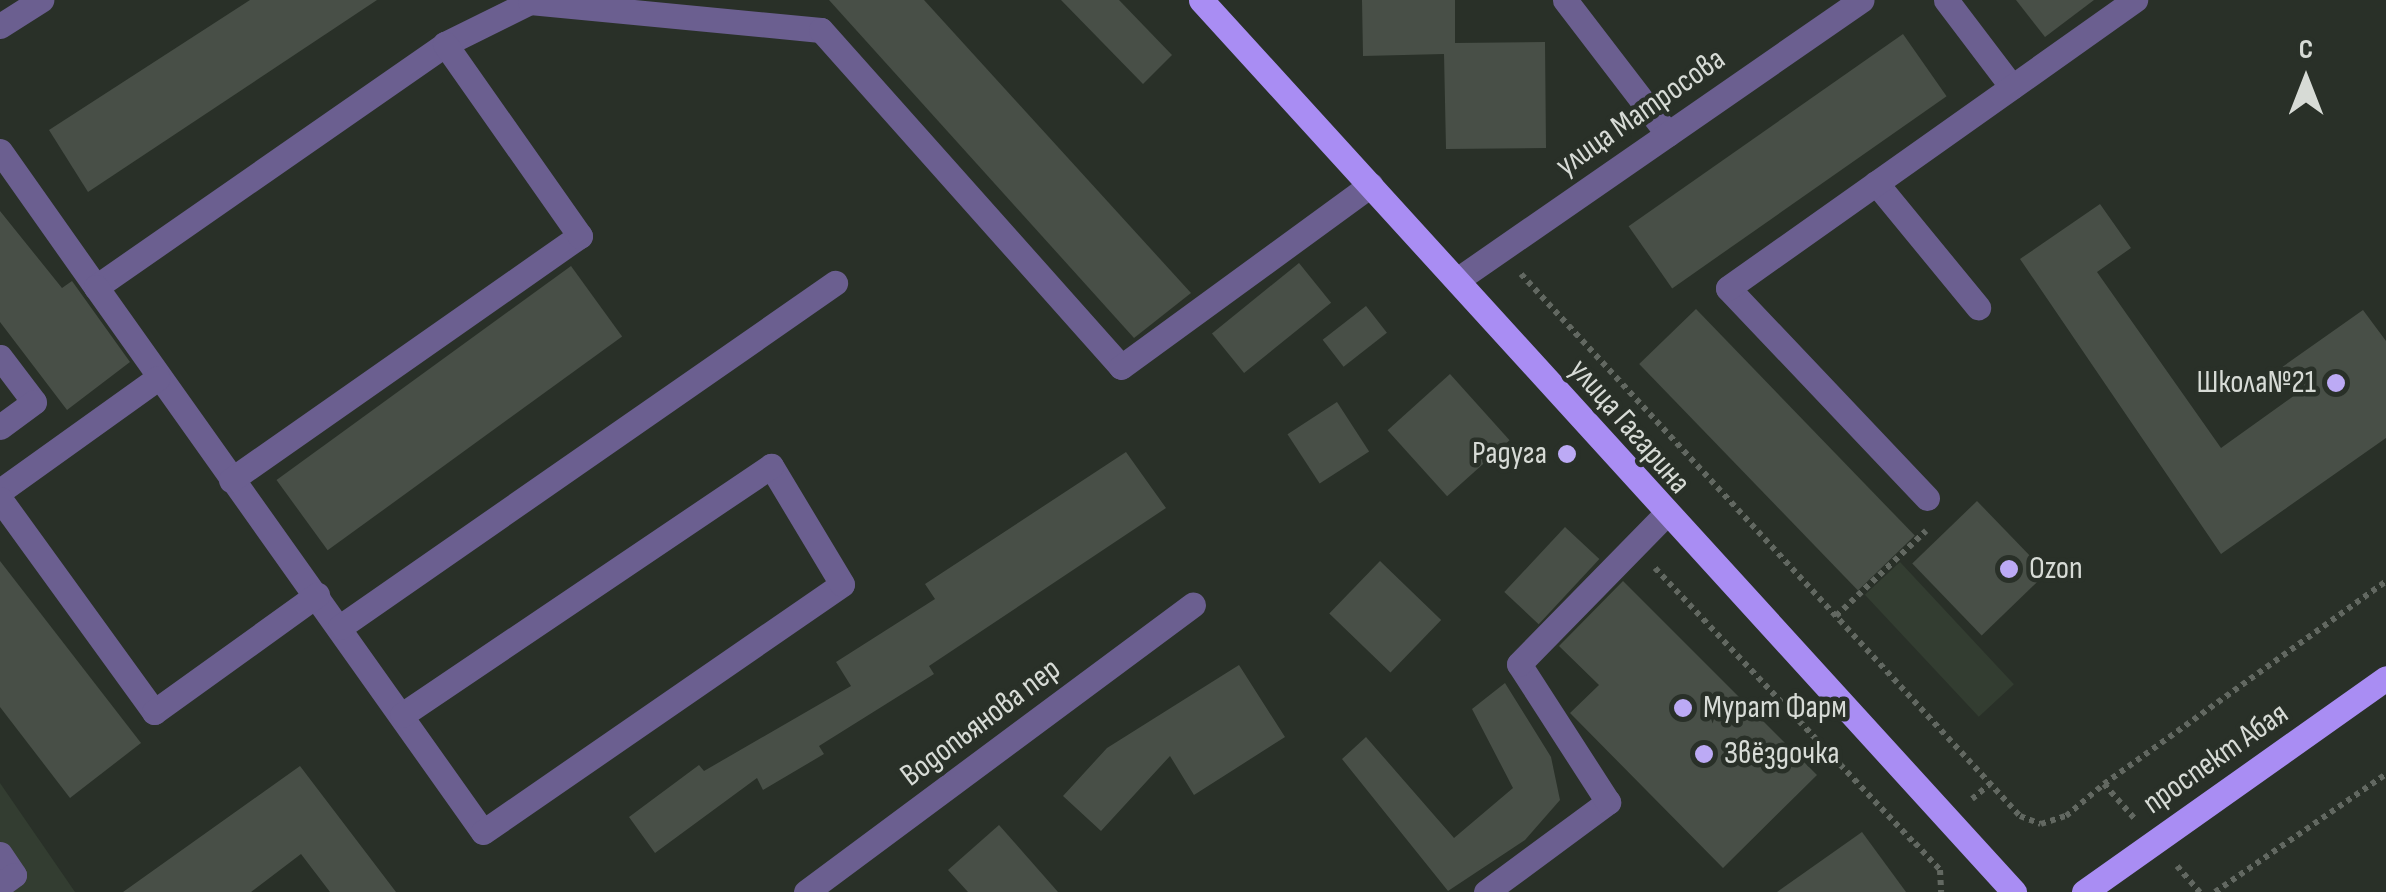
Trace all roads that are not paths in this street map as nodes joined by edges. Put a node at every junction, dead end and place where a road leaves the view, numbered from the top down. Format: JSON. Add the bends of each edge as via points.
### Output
{"nodes":[{"id":1,"x":41,"y":0,"type":"edge"},
{"id":2,"x":1201,"y":0,"type":"edge"},
{"id":3,"x":1565,"y":0,"type":"edge"},
{"id":4,"x":1861,"y":0,"type":"edge"},
{"id":5,"x":1946,"y":0,"type":"edge"},
{"id":6,"x":2134,"y":0,"type":"edge"},
{"id":7,"x":0,"y":26,"type":"edge"},
{"id":8,"x":445,"y":44,"type":"junction"},
{"id":9,"x":2012,"y":87,"type":"junction"},
{"id":10,"x":1668,"y":134,"type":"junction"},
{"id":11,"x":0,"y":152,"type":"edge"},
{"id":12,"x":1876,"y":183,"type":"junction"},
{"id":13,"x":1371,"y":185,"type":"junction"},
{"id":14,"x":1458,"y":280,"type":"junction"},
{"id":15,"x":835,"y":282,"type":"dead end"},
{"id":16,"x":96,"y":287,"type":"junction"},
{"id":17,"x":1978,"y":307,"type":"dead end"},
{"id":18,"x":0,"y":357,"type":"edge"},
{"id":19,"x":158,"y":378,"type":"junction"},
{"id":20,"x":0,"y":428,"type":"edge"},
{"id":21,"x":231,"y":480,"type":"junction"},
{"id":22,"x":0,"y":491,"type":"edge"},
{"id":23,"x":1926,"y":498,"type":"road end"},
{"id":24,"x":0,"y":499,"type":"edge"},
{"id":25,"x":1664,"y":516,"type":"junction"},
{"id":26,"x":317,"y":595,"type":"junction"},
{"id":27,"x":1193,"y":605,"type":"dead end"},
{"id":28,"x":340,"y":627,"type":"junction"},
{"id":29,"x":2386,"y":678,"type":"edge"},
{"id":30,"x":402,"y":715,"type":"junction"},
{"id":31,"x":0,"y":854,"type":"edge"},
{"id":32,"x":0,"y":885,"type":"edge"},
{"id":33,"x":806,"y":892,"type":"edge"},
{"id":34,"x":1486,"y":892,"type":"edge"},
{"id":35,"x":2014,"y":892,"type":"edge"},
{"id":36,"x":2084,"y":892,"type":"edge"}],
"edges":[{"from":1,"to":7,"type":"street"},
{"from":2,"to":13,"type":"main road","name":"улица Гагарина"},
{"from":3,"to":10,"type":"street"},
{"from":4,"to":10,"type":"street","name":"улица Матросова"},
{"from":5,"to":9,"type":"street"},
{"from":6,"to":9,"type":"street"},
{"from":8,"to":13,"type":"street","via":[[530,2],[822,30],[1120,368]]},
{"from":8,"to":16,"type":"street"},
{"from":8,"to":21,"type":"street","via":[[580,236]]},
{"from":9,"to":12,"type":"street"},
{"from":10,"to":14,"type":"street","name":"улица Матросова"},
{"from":11,"to":16,"type":"street"},
{"from":12,"to":17,"type":"street"},
{"from":12,"to":23,"type":"street","via":[[1728,288]]},
{"from":13,"to":14,"type":"main road","name":"улица Гагарина"},
{"from":14,"to":25,"type":"main road","name":"улица Гагарина"},
{"from":15,"to":28,"type":"street"},
{"from":16,"to":19,"type":"street"},
{"from":18,"to":20,"type":"street","via":[[34,402]]},
{"from":19,"to":21,"type":"street"},
{"from":19,"to":22,"type":"street"},
{"from":21,"to":26,"type":"street"},
{"from":24,"to":26,"type":"street","via":[[154,712]]},
{"from":25,"to":34,"type":"street","via":[[1518,664],[1608,802]]},
{"from":25,"to":35,"type":"main road","name":"улица Гагарина"},
{"from":26,"to":28,"type":"street"},
{"from":27,"to":33,"type":"street","name":"Водопьянова пер"},
{"from":28,"to":30,"type":"street"},
{"from":29,"to":36,"type":"main road","name":"проспект Абая"},
{"from":30,"to":30,"type":"street","via":[[484,832],[842,584],[772,466]]},
{"from":31,"to":32,"type":"street","via":[[14,875]]}]}
